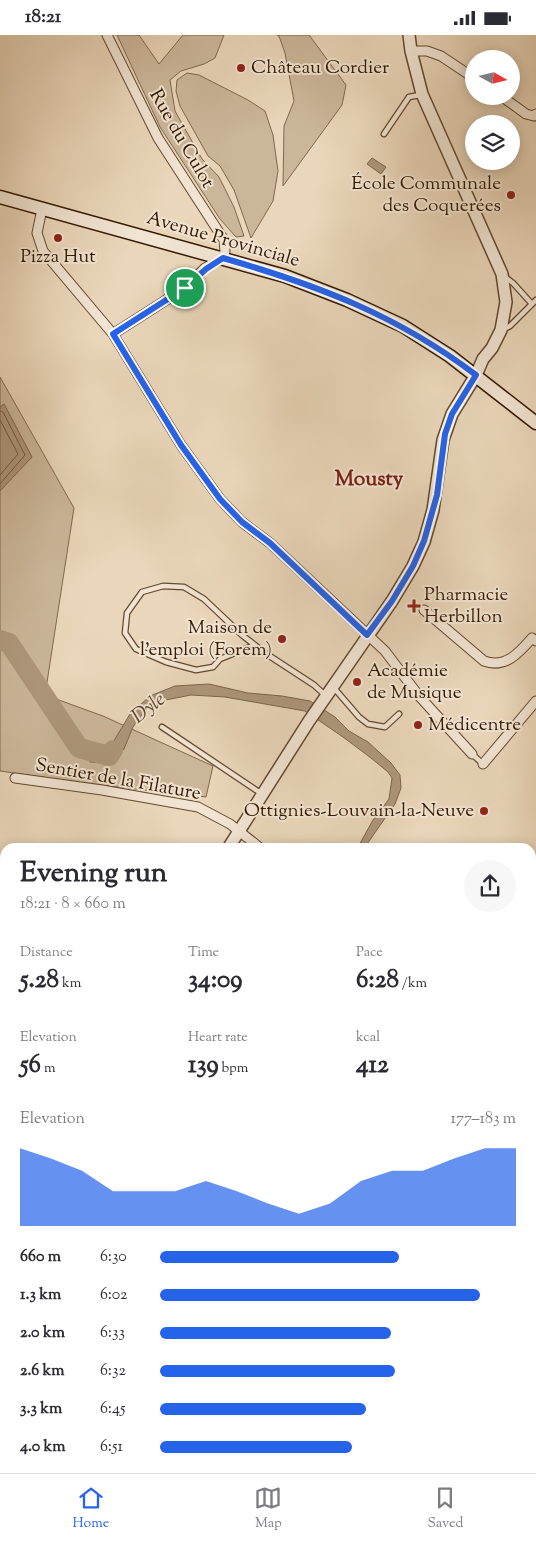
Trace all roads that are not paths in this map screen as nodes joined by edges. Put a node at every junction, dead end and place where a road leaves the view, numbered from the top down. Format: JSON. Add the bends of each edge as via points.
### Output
{"nodes":[{"id":1,"x":107,"y":35,"type":"edge"},
{"id":2,"x":409,"y":35,"type":"edge"},
{"id":3,"x":411,"y":51,"type":"junction"},
{"id":4,"x":465,"y":72,"type":"edge"},
{"id":5,"x":422,"y":95,"type":"junction"},
{"id":6,"x":514,"y":105,"type":"edge"},
{"id":7,"x":536,"y":115,"type":"edge"},
{"id":8,"x":384,"y":134,"type":"dead end"},
{"id":9,"x":0,"y":197,"type":"edge"},
{"id":10,"x":42,"y":209,"type":"junction"},
{"id":11,"x":223,"y":258,"type":"junction"},
{"id":12,"x":502,"y":274,"type":"junction"},
{"id":13,"x":534,"y":302,"type":"edge"},
{"id":14,"x":502,"y":330,"type":"junction"},
{"id":15,"x":113,"y":334,"type":"junction"},
{"id":16,"x":476,"y":375,"type":"junction"},
{"id":17,"x":536,"y":423,"type":"edge"},
{"id":18,"x":424,"y":610,"type":"dead end"},
{"id":19,"x":367,"y":635,"type":"junction"},
{"id":20,"x":534,"y":639,"type":"edge"},
{"id":21,"x":255,"y":645,"type":"junction"},
{"id":22,"x":327,"y":695,"type":"junction"},
{"id":23,"x":536,"y":701,"type":"edge"},
{"id":24,"x":399,"y":714,"type":"dead end"},
{"id":25,"x":162,"y":727,"type":"dead end"},
{"id":26,"x":472,"y":754,"type":"joint"},
{"id":27,"x":482,"y":764,"type":"joint"},
{"id":28,"x":15,"y":778,"type":"dead end"},
{"id":29,"x":263,"y":795,"type":"junction"},
{"id":30,"x":240,"y":831,"type":"junction"},
{"id":31,"x":232,"y":843,"type":"edge"},
{"id":32,"x":254,"y":843,"type":"edge"}],
"edges":[{"from":1,"to":11,"type":"street","name":"Rue du Culot","via":[[158,138],[224,240]]},
{"from":2,"to":3,"type":"street"},
{"from":3,"to":4,"type":"street","via":[[427,51],[441,56]]},
{"from":3,"to":5,"type":"street","via":[[423,82]]},
{"from":5,"to":8,"type":"lane","via":[[409,97]]},
{"from":5,"to":12,"type":"street"},
{"from":6,"to":7,"type":"street","via":[[526,114]]},
{"from":9,"to":10,"type":"main road","name":"Avenue Provinciale"},
{"from":10,"to":11,"type":"main road","name":"Avenue Provinciale"},
{"from":10,"to":15,"type":"street","via":[[37,233],[43,251]]},
{"from":11,"to":15,"type":"street","via":[[185,288]]},
{"from":11,"to":16,"type":"main road","name":"Avenue Provinciale","via":[[285,276],[347,300],[403,326]]},
{"from":12,"to":13,"type":"lane"},
{"from":12,"to":14,"type":"street","via":[[506,302]]},
{"from":13,"to":14,"type":"lane"},
{"from":14,"to":16,"type":"street"},
{"from":15,"to":19,"type":"street","via":[[181,445],[220,499]]},
{"from":16,"to":17,"type":"main road","name":"Avenue Provinciale"},
{"from":16,"to":19,"type":"street","via":[[452,414],[445,434],[437,495],[424,541],[401,591]]},
{"from":18,"to":20,"type":"street","via":[[491,664],[518,655]]},
{"from":19,"to":22,"type":"street"},
{"from":19,"to":26,"type":"street","via":[[385,651],[416,699]]},
{"from":21,"to":21,"type":"lane","via":[[220,659],[213,667],[196,670],[136,649],[125,633],[127,613],[142,592],[163,586],[184,587],[204,599]]},
{"from":21,"to":22,"type":"lane"},
{"from":22,"to":24,"type":"lane","via":[[368,724],[385,727]]},
{"from":22,"to":29,"type":"street"},
{"from":23,"to":27,"type":"street"},
{"from":25,"to":29,"type":"lane"},
{"from":26,"to":27,"type":"lane"},
{"from":28,"to":30,"type":"street","name":"Sentier de la Filature","via":[[198,807]]},
{"from":29,"to":30,"type":"street"},
{"from":30,"to":31,"type":"street"},
{"from":30,"to":32,"type":"street","name":"Sentier de la Filature"}]}
